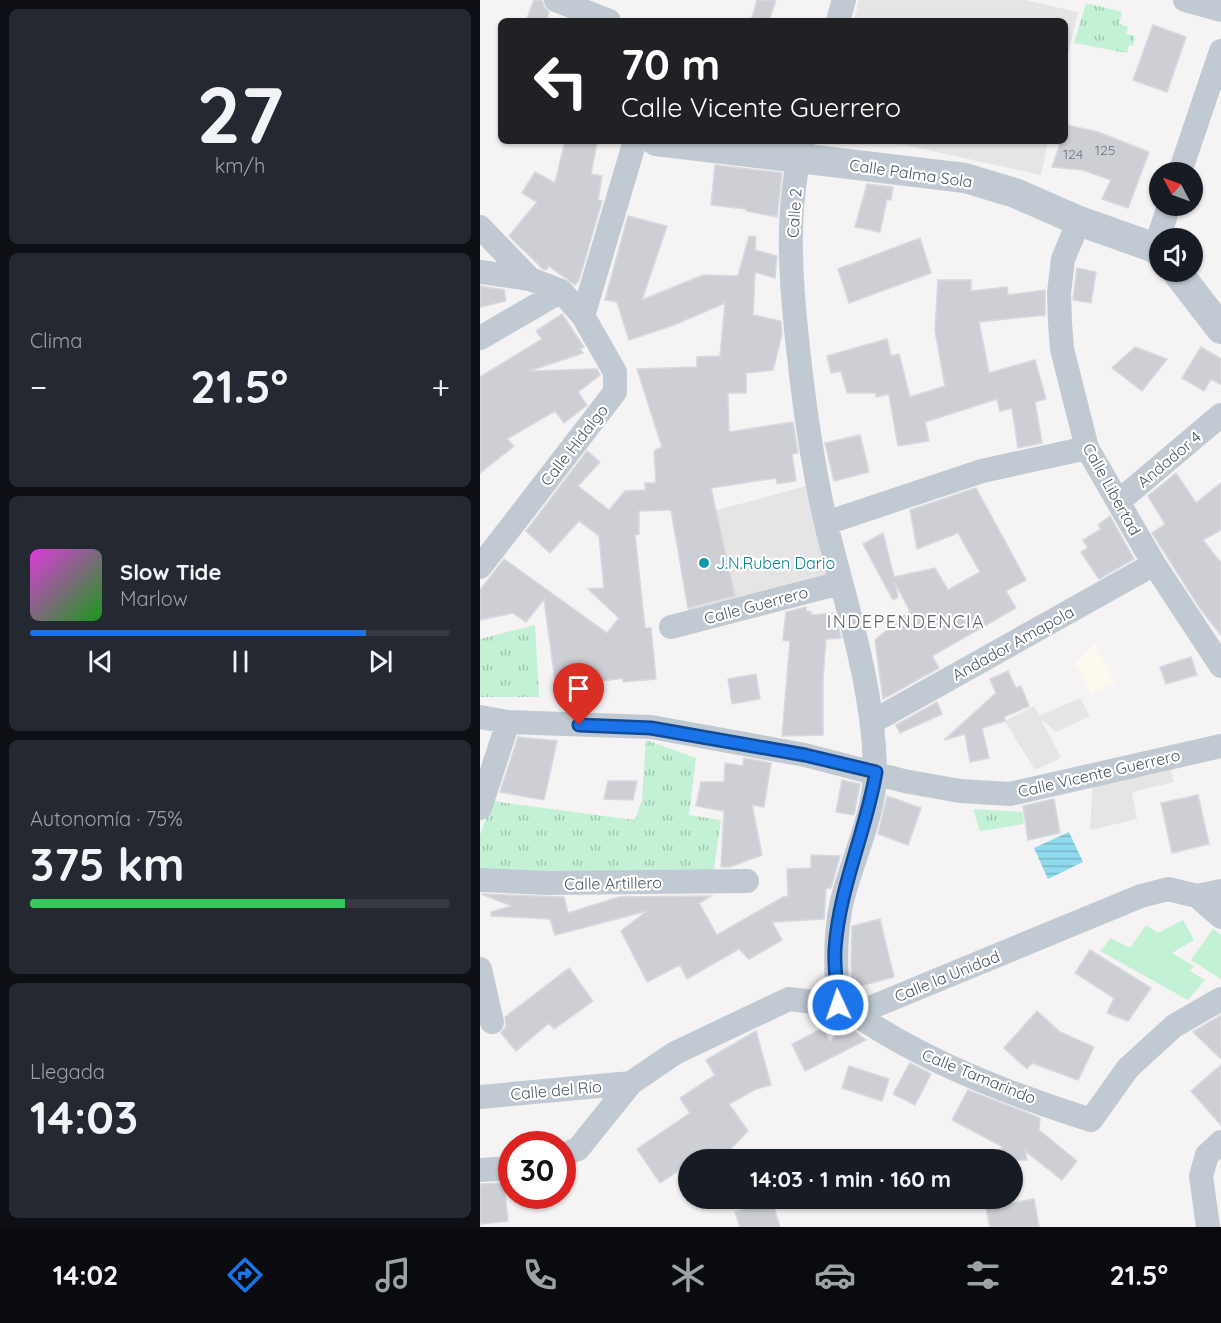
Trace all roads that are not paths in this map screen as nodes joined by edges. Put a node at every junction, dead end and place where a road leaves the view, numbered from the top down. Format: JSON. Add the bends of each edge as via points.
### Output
{"nodes":[{"id":1,"x":556,"y":0,"type":"edge"},
{"id":2,"x":844,"y":0,"type":"edge"},
{"id":3,"x":1185,"y":0,"type":"edge"},
{"id":4,"x":1221,"y":10,"type":"edge"},
{"id":5,"x":601,"y":18,"type":"edge"},
{"id":6,"x":839,"y":18,"type":"edge"},
{"id":7,"x":1221,"y":51,"type":"edge"},
{"id":8,"x":634,"y":144,"type":"edge"},
{"id":9,"x":710,"y":144,"type":"edge"},
{"id":10,"x":801,"y":149,"type":"edge"},
{"id":11,"x":1183,"y":162,"type":"edge"},
{"id":12,"x":1079,"y":221,"type":"junction"},
{"id":13,"x":480,"y":228,"type":"edge"},
{"id":14,"x":1149,"y":248,"type":"edge"},
{"id":15,"x":480,"y":272,"type":"edge"},
{"id":16,"x":530,"y":279,"type":"junction"},
{"id":17,"x":1185,"y":282,"type":"edge"},
{"id":18,"x":561,"y":291,"type":"junction"},
{"id":19,"x":583,"y":316,"type":"junction"},
{"id":20,"x":1221,"y":329,"type":"edge"},
{"id":21,"x":480,"y":338,"type":"edge"},
{"id":22,"x":1221,"y":415,"type":"edge"},
{"id":23,"x":1087,"y":448,"type":"junction"},
{"id":24,"x":1118,"y":502,"type":"junction"},
{"id":25,"x":826,"y":523,"type":"junction"},
{"id":26,"x":1154,"y":564,"type":"junction"},
{"id":27,"x":480,"y":567,"type":"edge"},
{"id":28,"x":841,"y":583,"type":"junction"},
{"id":29,"x":671,"y":627,"type":"dead end"},
{"id":30,"x":1221,"y":666,"type":"edge"},
{"id":31,"x":480,"y":717,"type":"edge"},
{"id":32,"x":508,"y":722,"type":"junction"},
{"id":33,"x":872,"y":722,"type":"junction"},
{"id":34,"x":1221,"y":746,"type":"edge"},
{"id":35,"x":876,"y":772,"type":"junction"},
{"id":36,"x":480,"y":808,"type":"edge"},
{"id":37,"x":480,"y":880,"type":"edge"},
{"id":38,"x":747,"y":881,"type":"dead end"},
{"id":39,"x":1221,"y":891,"type":"edge"},
{"id":40,"x":1197,"y":896,"type":"junction"},
{"id":41,"x":1221,"y":917,"type":"edge"},
{"id":42,"x":480,"y":969,"type":"edge"},
{"id":43,"x":1221,"y":999,"type":"edge"},
{"id":44,"x":846,"y":1009,"type":"junction"},
{"id":45,"x":492,"y":1022,"type":"dead end"},
{"id":46,"x":631,"y":1083,"type":"junction"},
{"id":47,"x":480,"y":1097,"type":"edge"},
{"id":48,"x":1221,"y":1142,"type":"edge"},
{"id":49,"x":576,"y":1150,"type":"edge"},
{"id":50,"x":498,"y":1169,"type":"edge"},
{"id":51,"x":480,"y":1170,"type":"edge"},
{"id":52,"x":1208,"y":1227,"type":"edge"}],
"edges":[{"from":1,"to":5,"type":"street"},
{"from":2,"to":6,"type":"street"},
{"from":3,"to":4,"type":"street"},
{"from":7,"to":11,"type":"street"},
{"from":8,"to":19,"type":"street"},
{"from":9,"to":10,"type":"street","name":"Calle Palma Sola"},
{"from":10,"to":12,"type":"street","name":"Calle Palma Sola","via":[[965,178],[1015,193]]},
{"from":10,"to":25,"type":"street","name":"Calle 2","via":[[792,225],[791,286],[809,447]]},
{"from":12,"to":14,"type":"street","name":"Calle Palma Sola"},
{"from":12,"to":23,"type":"street","name":"Calle Libertad","via":[[1063,259],[1060,323],[1062,349]]},
{"from":13,"to":16,"type":"street"},
{"from":15,"to":16,"type":"street"},
{"from":16,"to":18,"type":"street"},
{"from":17,"to":20,"type":"street"},
{"from":18,"to":19,"type":"street","name":"Calle Hidalgo"},
{"from":18,"to":21,"type":"street"},
{"from":19,"to":27,"type":"street","name":"Calle Hidalgo","via":[[615,372],[615,392]]},
{"from":22,"to":24,"type":"street","name":"Andador 4"},
{"from":23,"to":24,"type":"street","name":"Calle Libertad"},
{"from":23,"to":25,"type":"street","via":[[982,471]]},
{"from":24,"to":26,"type":"street","name":"Calle Libertad"},
{"from":25,"to":28,"type":"street","name":"Calle 2"},
{"from":26,"to":30,"type":"street","name":"Calle Libertad"},
{"from":26,"to":33,"type":"street","name":"Andador Amapola"},
{"from":28,"to":29,"type":"street","name":"Calle Guerrero"},
{"from":28,"to":33,"type":"street","name":"Calle 2"},
{"from":31,"to":32,"type":"street","name":"Calle Vicente Guerrero"},
{"from":32,"to":35,"type":"street","name":"Calle Vicente Guerrero","via":[[651,728],[805,755]]},
{"from":32,"to":36,"type":"street"},
{"from":33,"to":35,"type":"street","name":"Calle 2"},
{"from":34,"to":35,"type":"street","name":"Calle Vicente Guerrero","via":[[1010,794],[960,791]]},
{"from":35,"to":44,"type":"street","via":[[842,903],[835,949]]},
{"from":37,"to":38,"type":"street","name":"Calle Artillero"},
{"from":39,"to":40,"type":"street","name":"Calle la Unidad"},
{"from":40,"to":41,"type":"street","name":"Calle la Unidad"},
{"from":40,"to":44,"type":"street","name":"Calle la Unidad","via":[[1168,889],[1141,896]]},
{"from":42,"to":45,"type":"street"},
{"from":43,"to":44,"type":"street","name":"Calle Tamarindo","via":[[1174,1026],[1128,1068],[1091,1120],[955,1070],[889,1037]]},
{"from":44,"to":46,"type":"street","name":"Calle la Unidad","via":[[789,999],[675,1053]]},
{"from":46,"to":47,"type":"street","name":"Calle del Río"},
{"from":46,"to":49,"type":"street","name":"Calle la Unidad"},
{"from":48,"to":52,"type":"street","via":[[1207,1155],[1201,1176]]},
{"from":50,"to":51,"type":"street"}]}
